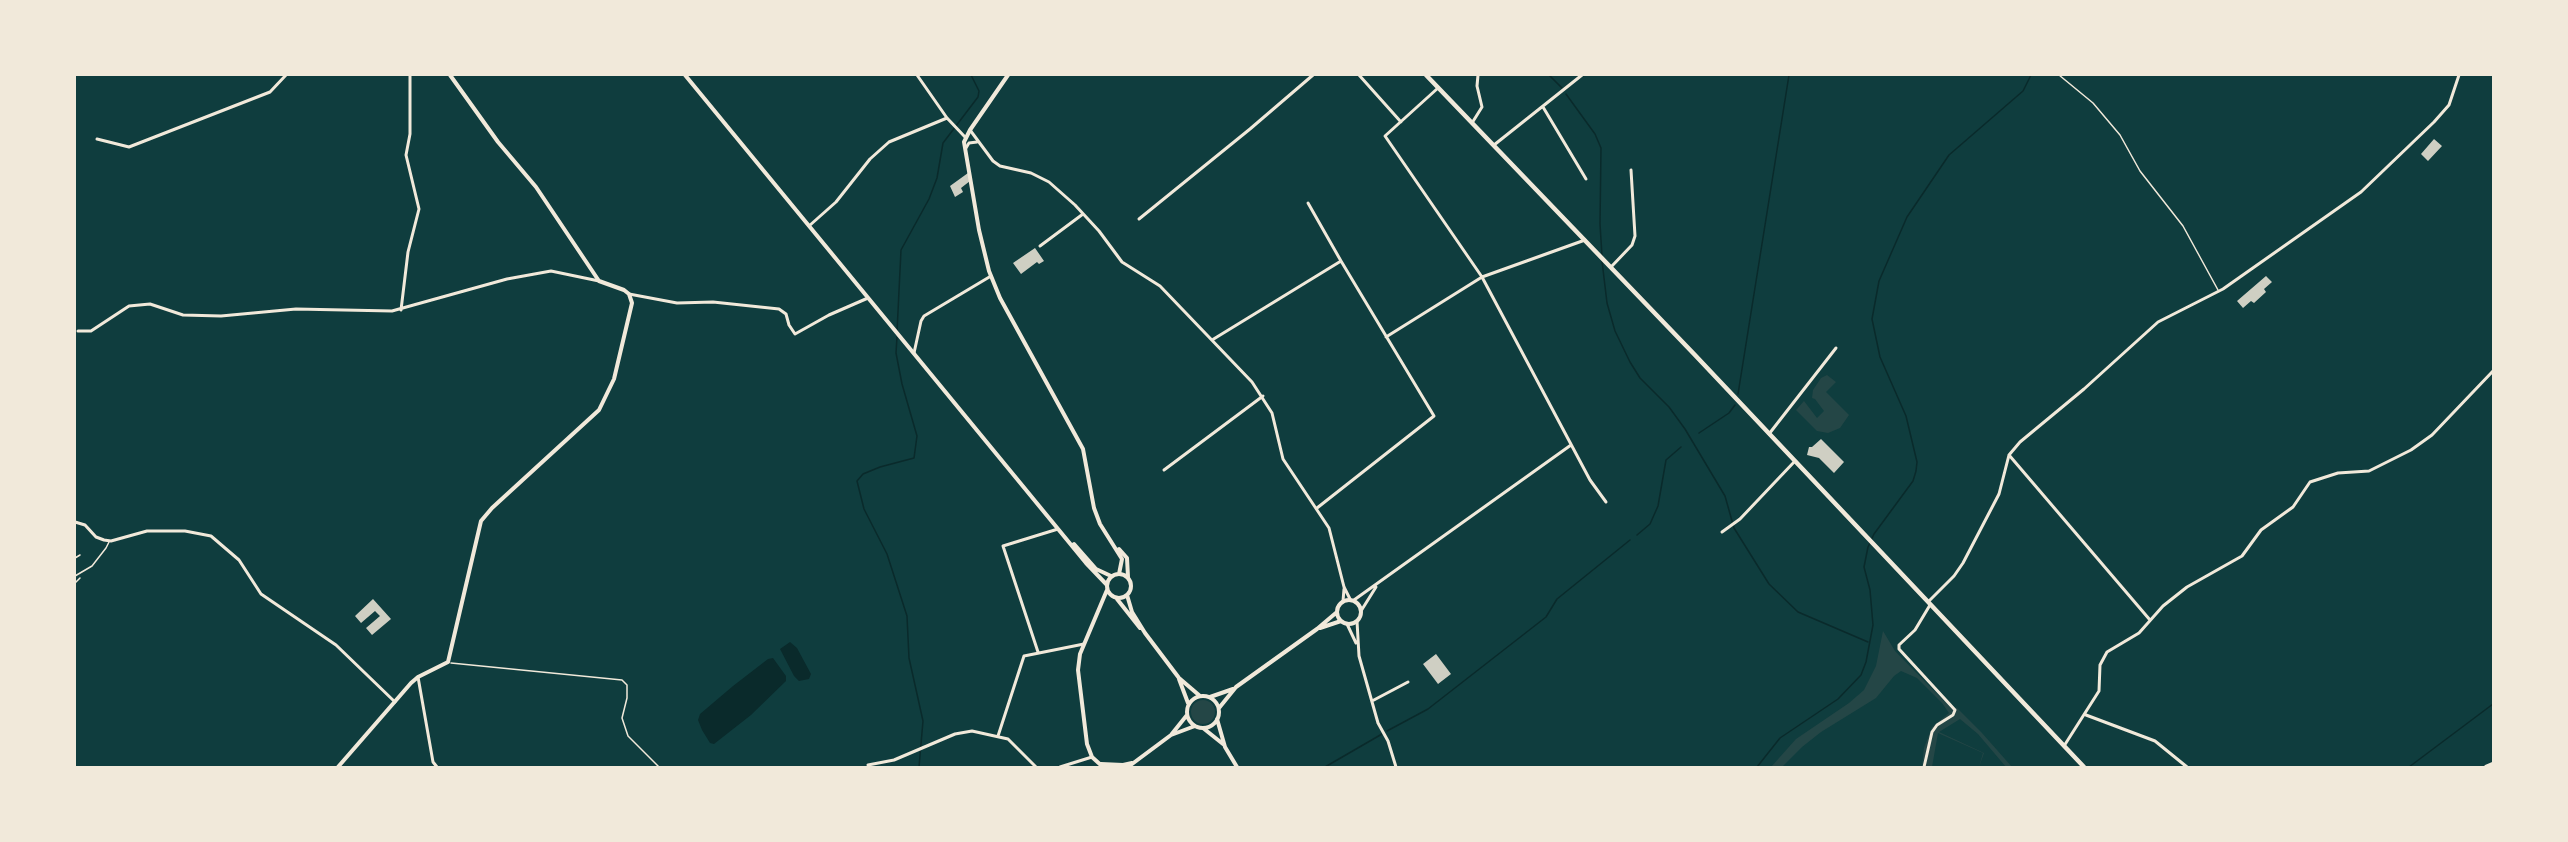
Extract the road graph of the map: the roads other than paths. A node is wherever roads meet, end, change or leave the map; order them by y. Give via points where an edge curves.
1 (286, 75) edge
2 (410, 75) edge
3 (450, 75) edge
4 (685, 75) edge
5 (917, 75) edge
6 (1008, 75) edge
7 (1313, 75) edge
8 (1359, 75) edge
9 (1426, 75) edge
10 (1478, 75) edge
11 (1582, 75) edge
12 (2059, 75) edge
13 (2459, 75) edge
14 (1438, 88) junction
15 (1543, 107) junction
16 (947, 118) junction
17 (1401, 122) junction
18 (1472, 123) junction
19 (970, 130) junction
20 (965, 137) junction
21 (97, 139) dead end
22 (979, 142) junction
23 (1494, 146) junction
24 (965, 150) junction
25 (1631, 171) dead end
26 (1587, 179) dead end
27 (1308, 203) dead end
28 (1083, 214) junction
29 (1139, 219) dead end
30 (809, 226) junction
31 (1585, 240) junction
32 (1040, 246) dead end
33 (1341, 261) junction
34 (1609, 265) junction
35 (991, 276) junction
36 (1482, 278) junction
37 (598, 280) junction
38 (2218, 291) junction
39 (629, 294) junction
40 (868, 298) junction
41 (401, 310) junction
42 (78, 331) dead end
43 (1386, 337) junction
44 (1212, 340) junction
45 (1836, 348) dead end
46 (914, 353) junction
47 (2493, 371) edge
48 (1263, 396) junction
49 (1769, 434) junction
50 (1571, 445) junction
51 (2009, 455) junction
52 (1795, 461) junction
53 (1164, 470) dead end
54 (1606, 502) dead end
55 (1317, 508) junction
56 (75, 522) edge
57 (1059, 528) junction
58 (1722, 532) dead end
59 (1066, 536) junction
60 (109, 541) junction
61 (1116, 546) junction
62 (80, 555) dead end
63 (75, 558) edge
64 (1119, 574) junction
65 (75, 576) edge
66 (1111, 576) junction
67 (1128, 577) junction
68 (1379, 584) junction
69 (1107, 587) junction
70 (1344, 587) junction
71 (1127, 595) junction
72 (1114, 597) junction
73 (1352, 600) junction
74 (1343, 601) junction
75 (1929, 603) junction
76 (1102, 604) junction
77 (1361, 611) junction
78 (1337, 612) junction
79 (2151, 620) junction
80 (1341, 621) junction
81 (1357, 621) junction
82 (1347, 624) junction
83 (1317, 629) junction
84 (1145, 633) junction
85 (1084, 644) junction
86 (1357, 645) junction
87 (1038, 652) junction
88 (418, 677) junction
89 (1179, 678) junction
90 (1408, 681) dead end
91 (1236, 687) junction
92 (1200, 696) junction
93 (1210, 697) junction
94 (1372, 701) junction
95 (395, 702) junction
96 (1189, 704) junction
97 (1219, 708) junction
98 (1187, 715) junction
99 (2086, 715) junction
100 (1217, 719) junction
101 (1195, 726) junction
102 (1203, 728) junction
103 (1171, 735) junction
104 (998, 736) junction
105 (2064, 746) junction
106 (1225, 747) junction
107 (1092, 757) junction
108 (1133, 763) junction
109 (2493, 764) edge
110 (867, 765) dead end
111 (1101, 766) edge
112 (338, 767) edge
113 (437, 767) edge
114 (1036, 767) edge
115 (1060, 767) edge
116 (1128, 767) edge
117 (1237, 767) edge
118 (1396, 767) edge
119 (1924, 767) edge
120 (2084, 767) edge
121 (2187, 767) edge
122 (2486, 767) edge

1 - 21 street via 270,92 129,147
2 - 41 street via 406,154 419,209 408,252
3 - 37 street via 536,187
4 - 30 street
5 - 16 street
6 - 19 street
7 - 29 street
8 - 17 street
9 - 14 main road
10 - 18 street via 1482,107
11 - 15 street
12 - 38 lane via 2093,104 2120,135 2140,171 2183,226
13 - 38 street via 2449,105 2361,192
14 - 17 street
14 - 18 main road
15 - 23 street
15 - 26 street
16 - 20 street
16 - 30 street via 910,131 883,147
17 - 36 street via 1385,136
18 - 23 main road
19 - 20 street
19 - 22 street
20 - 24 street
22 - 24 street via 972,142
22 - 28 street via 1000,166 1049,182
23 - 31 main road
24 - 35 street
25 - 34 street via 1635,236 1632,245
27 - 33 street
28 - 32 street
28 - 44 street via 1122,262 1160,286
30 - 40 street
31 - 34 main road
31 - 36 street
33 - 43 street
33 - 44 street
34 - 49 main road
35 - 46 street via 924,316
35 - 61 street via 1083,449 1094,508
36 - 43 street
36 - 50 street
37 - 39 street
37 - 41 street via 551,271 507,279
38 - 51 street via 2158,321
39 - 40 street via 677,303 713,302 779,309 786,314 795,334
39 - 88 street via 632,303 622,348 603,404 593,418 481,521 448,662
40 - 46 street
41 - 42 street via 296,309 221,316 183,315 150,304 129,306 91,331
43 - 55 street via 1434,416
44 - 48 street
45 - 49 street
46 - 57 street
47 - 79 street via 2432,435 2410,450 2369,471 2338,473 2310,482 2291,509 2261,530 2242,556 2187,587
48 - 53 street
48 - 55 street via 1272,413 1283,459
49 - 52 main road
50 - 54 street
50 - 68 street
51 - 75 street via 1999,494 1963,563
51 - 79 street
52 - 58 street
52 - 75 main road
55 - 70 street via 1329,528
56 - 60 street
57 - 59 street
57 - 87 street via 1003,546
59 - 66 street via 1096,569
59 - 69 street
60 - 65 lane via 100,557
60 - 95 street via 147,531 211,536 239,560 261,594 336,645
61 - 64 street via 1123,561
61 - 67 street via 1127,558
62 - 63 lane
64 - 66 street
64 - 67 street
66 - 69 street
67 - 71 street via 1131,585
68 - 73 street
68 - 77 street
69 - 72 street
69 - 76 street
70 - 73 street
70 - 74 street
71 - 72 street
71 - 84 street
72 - 76 street
72 - 84 street
73 - 74 street
73 - 77 street
74 - 78 street
75 - 105 main road
75 - 119 street via 1915,630 1899,649 1955,710 1932,732
76 - 85 street
77 - 81 street
78 - 80 street
78 - 83 street
79 - 99 street via 2103,656 2100,687
80 - 82 street
80 - 83 street
81 - 82 street
81 - 86 street
82 - 86 street
83 - 91 street
84 - 89 street
85 - 87 street
85 - 107 street via 1079,677
86 - 94 street
87 - 104 street via 1024,656
88 - 95 street
88 - 113 street
89 - 92 street
89 - 96 street
90 - 94 street
91 - 93 street
91 - 97 street
92 - 93 street
92 - 96 street
93 - 97 street
94 - 118 street
95 - 112 street
96 - 98 street
97 - 100 street
98 - 101 street
98 - 103 street
99 - 105 street
99 - 121 street via 2155,741
100 - 102 street
100 - 106 street
101 - 102 street
101 - 103 street
102 - 106 street
103 - 108 street
104 - 110 street via 964,731 894,760
104 - 114 street via 1017,745
105 - 120 main road
106 - 117 street
107 - 111 street
107 - 115 street
108 - 111 street
108 - 116 street
109 - 122 main road

